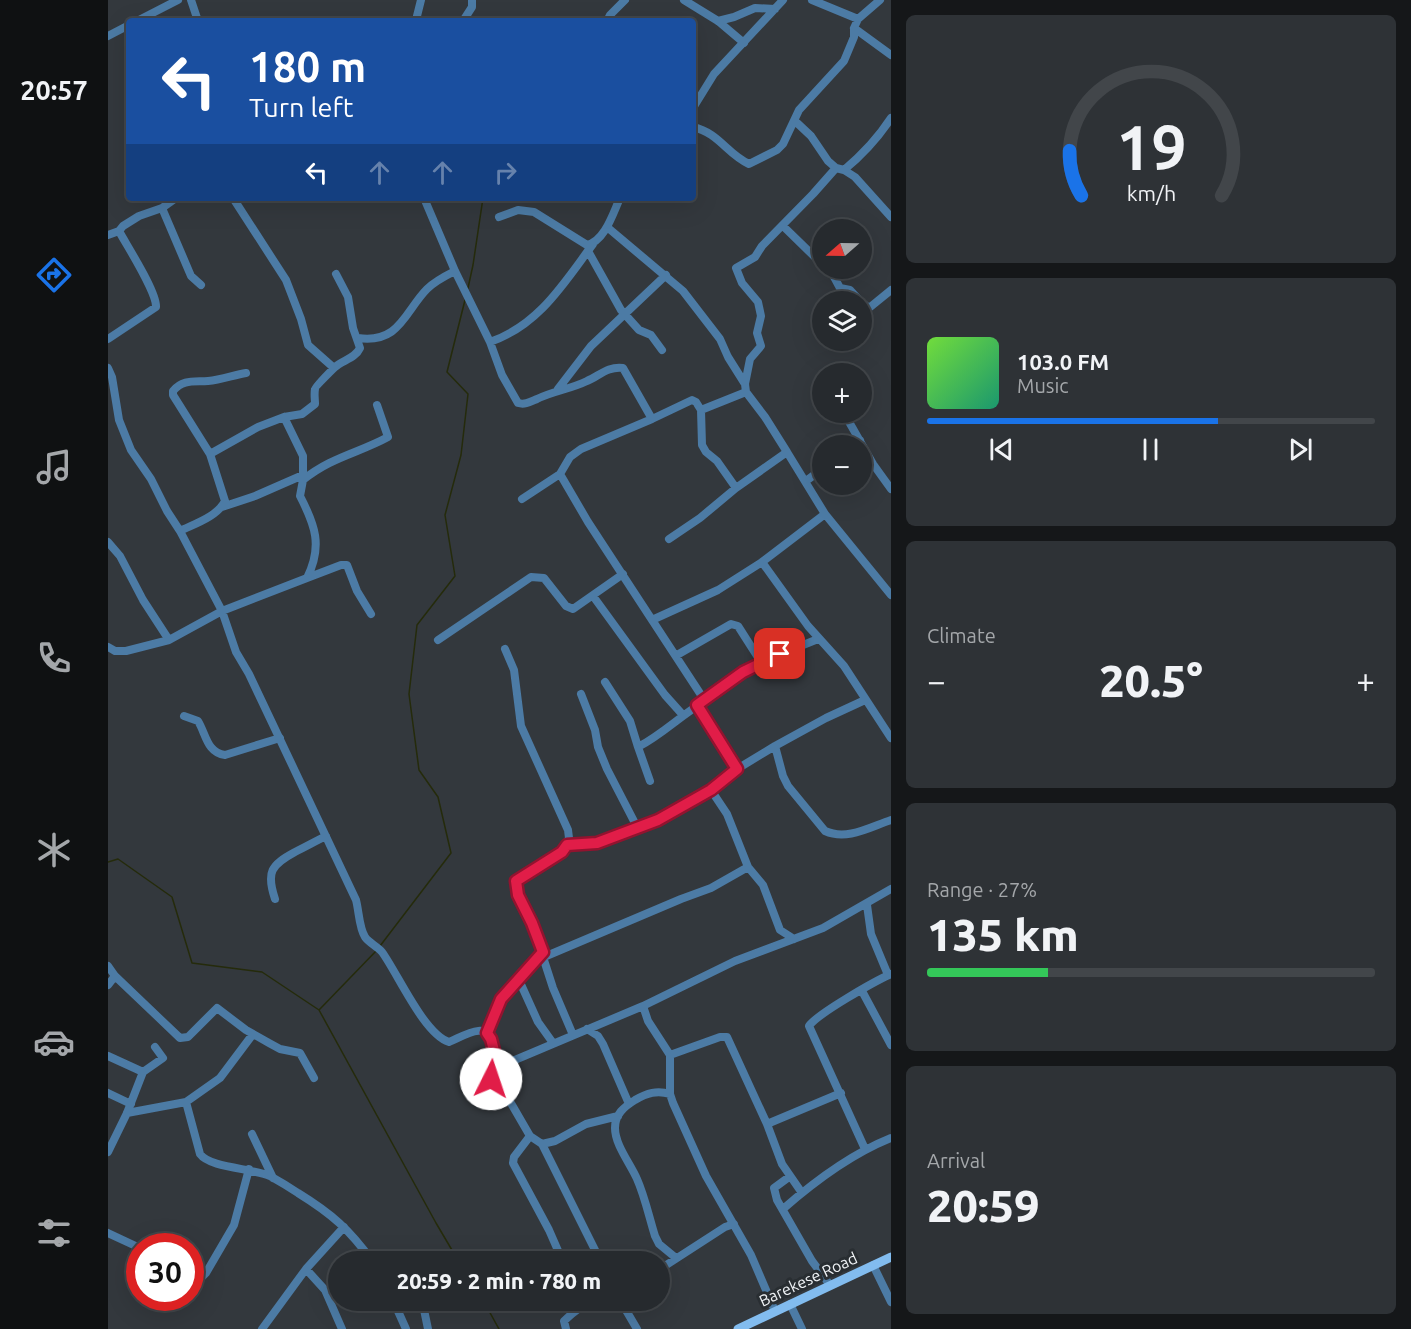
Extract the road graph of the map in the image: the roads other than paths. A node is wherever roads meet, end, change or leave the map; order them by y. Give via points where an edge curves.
1 (178, 0) edge
2 (191, 0) edge
3 (421, 0) edge
4 (472, 0) edge
5 (625, 0) edge
6 (684, 0) edge
7 (783, 0) edge
8 (812, 0) edge
9 (880, 0) edge
10 (775, 9) junction
11 (417, 16) dead end
12 (143, 18) edge
13 (197, 18) edge
14 (465, 18) edge
15 (608, 18) edge
16 (858, 18) junction
17 (718, 21) junction
18 (126, 27) edge
19 (854, 28) junction
20 (108, 36) edge
21 (744, 43) junction
22 (891, 55) edge
23 (696, 103) edge
24 (891, 118) edge
25 (795, 121) junction
26 (696, 128) edge
27 (840, 169) junction
28 (172, 201) edge
29 (235, 201) edge
30 (425, 201) edge
31 (619, 201) edge
32 (162, 208) junction
33 (499, 217) dead end
34 (891, 217) edge
35 (783, 226) junction
36 (607, 227) junction
37 (119, 231) junction
38 (108, 235) edge
39 (594, 244) junction
40 (588, 251) junction
41 (812, 254) edge
42 (455, 271) junction
43 (336, 274) dead end
44 (666, 275) junction
45 (834, 279) edge
46 (201, 285) dead end
47 (891, 290) edge
48 (851, 291) edge
49 (872, 306) edge
50 (624, 314) junction
51 (358, 338) junction
52 (108, 339) edge
53 (490, 342) junction
54 (662, 350) dead end
55 (108, 368) edge
56 (334, 368) junction
57 (246, 373) dead end
58 (746, 388) junction
59 (558, 390) junction
60 (377, 405) dead end
61 (701, 410) junction
62 (284, 417) junction
63 (652, 418) junction
64 (787, 452) junction
65 (210, 454) junction
66 (872, 464) edge
67 (560, 474) junction
68 (812, 476) edge
69 (303, 477) junction
70 (806, 481) junction
71 (736, 488) junction
72 (891, 489) edge
73 (522, 499) dead end
74 (222, 507) junction
75 (825, 514) junction
76 (180, 531) junction
77 (669, 539) dead end
78 (108, 542) edge
79 (762, 562) junction
80 (623, 574) junction
81 (307, 579) junction
82 (890, 594) edge
83 (593, 596) junction
84 (222, 611) junction
85 (371, 614) dead end
86 (652, 620) junction
87 (818, 639) junction
88 (169, 640) junction
89 (438, 640) dead end
90 (108, 647) edge
91 (505, 649) dead end
92 (677, 655) junction
93 (761, 662) junction
94 (605, 682) dead end
95 (581, 694) dead end
96 (865, 700) junction
97 (701, 703) junction
98 (682, 714) junction
99 (184, 716) dead end
100 (280, 738) junction
101 (891, 738) edge
102 (775, 746) junction
103 (638, 747) junction
104 (737, 769) junction
105 (650, 781) dead end
106 (711, 790) junction
107 (891, 820) edge
108 (637, 826) junction
109 (326, 836) junction
110 (567, 845) junction
111 (748, 867) junction
112 (891, 889) edge
113 (275, 899) dead end
114 (867, 905) junction
115 (794, 939) junction
116 (543, 955) junction
117 (108, 966) edge
118 (889, 975) edge
119 (115, 976) junction
120 (519, 980) junction
121 (108, 985) edge
122 (862, 991) junction
123 (643, 1006) junction
124 (587, 1029) junction
125 (487, 1033) junction
126 (253, 1034) junction
127 (573, 1035) junction
128 (553, 1043) junction
129 (891, 1045) edge
130 (154, 1047) dead end
131 (670, 1054) junction
132 (108, 1056) edge
133 (498, 1066) junction
134 (143, 1072) junction
135 (314, 1078) dead end
136 (108, 1093) edge
137 (841, 1093) junction
138 (670, 1094) junction
139 (186, 1102) junction
140 (130, 1104) junction
141 (629, 1104) junction
142 (127, 1113) junction
143 (618, 1116) junction
144 (767, 1124) junction
145 (252, 1134) dead end
146 (530, 1136) junction
147 (891, 1138) edge
148 (542, 1144) junction
149 (865, 1149) junction
150 (108, 1152) edge
151 (249, 1169) junction
152 (789, 1177) junction
153 (273, 1178) junction
154 (802, 1193) junction
155 (783, 1209) junction
156 (734, 1224) junction
157 (344, 1227) junction
158 (108, 1233) edge
159 (126, 1241) edge
160 (364, 1251) edge
161 (558, 1251) edge
162 (596, 1251) edge
163 (891, 1257) edge
164 (676, 1258) junction
165 (670, 1262) edge
166 (873, 1265) junction
167 (306, 1269) junction
168 (204, 1275) edge
169 (830, 1285) junction
170 (891, 1302) edge
171 (790, 1304) junction
172 (398, 1311) edge
173 (424, 1311) edge
174 (574, 1311) edge
175 (627, 1311) edge
176 (775, 1311) junction
177 (262, 1329) edge
178 (342, 1329) edge
179 (406, 1329) edge
180 (428, 1329) edge
181 (566, 1329) edge
182 (637, 1329) edge
183 (738, 1329) edge
184 (802, 1329) edge

1 - 12 street
2 - 13 street
3 - 11 street
4 - 14 street
5 - 15 street
6 - 17 street
7 - 10 street
8 - 16 street
9 - 16 street
10 - 17 street via 755,8
10 - 21 street
16 - 19 street
17 - 21 street
18 - 20 street
19 - 22 street
19 - 25 street via 844,61 799,110
21 - 23 street via 714,74
24 - 27 street via 874,141
25 - 26 street via 777,150 749,164 714,135
25 - 27 street via 828,161
27 - 34 street via 855,177
27 - 35 street
28 - 32 street
29 - 56 street via 286,280 309,348
30 - 42 street
31 - 36 street
32 - 37 street via 139,216
32 - 46 street via 191,276
33 - 39 street via 518,210 534,212 581,243
35 - 41 street
35 - 58 street via 753,259 736,268 742,283 756,299 761,316 757,333 761,346 750,358
36 - 39 street
36 - 44 street
37 - 38 street
37 - 52 street via 156,307
39 - 40 street
40 - 50 street
40 - 53 street via 531,321
42 - 51 street via 426,289 392,331
42 - 53 street
43 - 51 street via 348,297
44 - 50 street
44 - 58 street via 720,339
45 - 48 street via 841,289
47 - 49 street
50 - 54 street via 639,330 651,335
50 - 59 street via 591,346
51 - 56 street via 358,353
53 - 59 street via 518,403
55 - 76 street via 119,420 131,450
56 - 62 street via 315,386 316,402 312,408
57 - 65 street via 187,382 173,392
58 - 61 street
58 - 64 street
59 - 63 street via 620,367
60 - 69 street via 388,437
61 - 63 street via 692,400
61 - 71 street via 704,449
62 - 65 street via 247,432
62 - 69 street via 303,456
63 - 67 street via 581,449 570,457
64 - 70 street
64 - 71 street
65 - 74 street via 225,501
66 - 72 street
67 - 73 street
67 - 80 street
68 - 70 street
69 - 74 street
69 - 81 street via 300,496 317,538
70 - 75 street
71 - 77 street
74 - 76 street
75 - 79 street
75 - 82 street
76 - 84 street
78 - 88 street
79 - 86 street via 718,590
79 - 87 street
80 - 83 street
80 - 86 street
81 - 84 street
81 - 85 street via 346,565
83 - 89 street via 569,608 544,578 531,577
83 - 98 street
84 - 88 street
84 - 100 street via 236,652
86 - 92 street
87 - 93 street
87 - 96 street via 844,666
88 - 90 street via 126,651
91 - 110 street via 514,670 521,726 568,830
92 - 93 street via 731,624 738,626
92 - 97 street
93 - 97 street
94 - 103 street via 630,721
95 - 108 street via 607,769
96 - 101 street
96 - 102 street
97 - 98 street
97 - 104 street
98 - 103 street via 669,728
99 - 100 street via 198,721 210,747 220,755
100 - 109 street
102 - 104 street
102 - 107 street via 788,786 825,831 844,836
103 - 105 street
104 - 106 street
106 - 108 street via 658,820
106 - 111 street via 727,814
108 - 110 street via 597,843
109 - 113 street via 273,867 270,883
109 - 125 street via 356,900 363,935 382,953 430,1028 447,1042 476,1030
110 - 116 street via 516,881
111 - 115 street via 763,885 780,930
111 - 116 street via 711,888
112 - 114 street
114 - 115 street
114 - 118 street via 873,941
115 - 123 street via 735,961
116 - 120 street
116 - 127 street
117 - 119 street
118 - 122 street
119 - 121 street
119 - 126 street via 180,1038 188,1037 217,1008
120 - 125 street via 501,999
120 - 128 street via 538,1022
122 - 129 street
122 - 137 street via 820,1015 809,1026
123 - 124 street
123 - 131 street
124 - 127 street
124 - 141 street via 603,1044
125 - 133 street
126 - 135 street via 280,1049 300,1053
126 - 139 street via 220,1078
127 - 128 street
128 - 133 street
130 - 134 street via 164,1058
131 - 138 street
131 - 144 street via 727,1037
132 - 134 street
133 - 146 street via 491,1070 491,1079 508,1098
134 - 140 street
136 - 140 street
137 - 144 street
137 - 149 street
138 - 141 street via 653,1092
138 - 156 street via 703,1169
139 - 142 street
139 - 151 street via 203,1159
140 - 142 street
141 - 143 street
142 - 150 street
143 - 148 street via 586,1124
143 - 164 street via 616,1138 637,1180 655,1236
144 - 152 street
145 - 153 street
146 - 148 street
146 - 161 street via 513,1164
147 - 149 street
148 - 162 street
149 - 154 street
151 - 153 street
151 - 168 street via 234,1225
152 - 154 street
152 - 155 street via 774,1188
153 - 157 street via 328,1211
154 - 155 street
155 - 169 street
156 - 164 street
156 - 176 street
157 - 160 street
157 - 167 street
158 - 159 street
163 - 166 main road, Barekese Road
164 - 165 street
166 - 169 main road, Barekese Road
166 - 170 street
167 - 177 street
167 - 178 street via 326,1290
169 - 171 main road, Barekese Road
171 - 176 main road, Barekese Road
171 - 184 street
172 - 179 street
173 - 180 street
174 - 181 street via 564,1321
175 - 182 street
176 - 183 main road, Barekese Road

